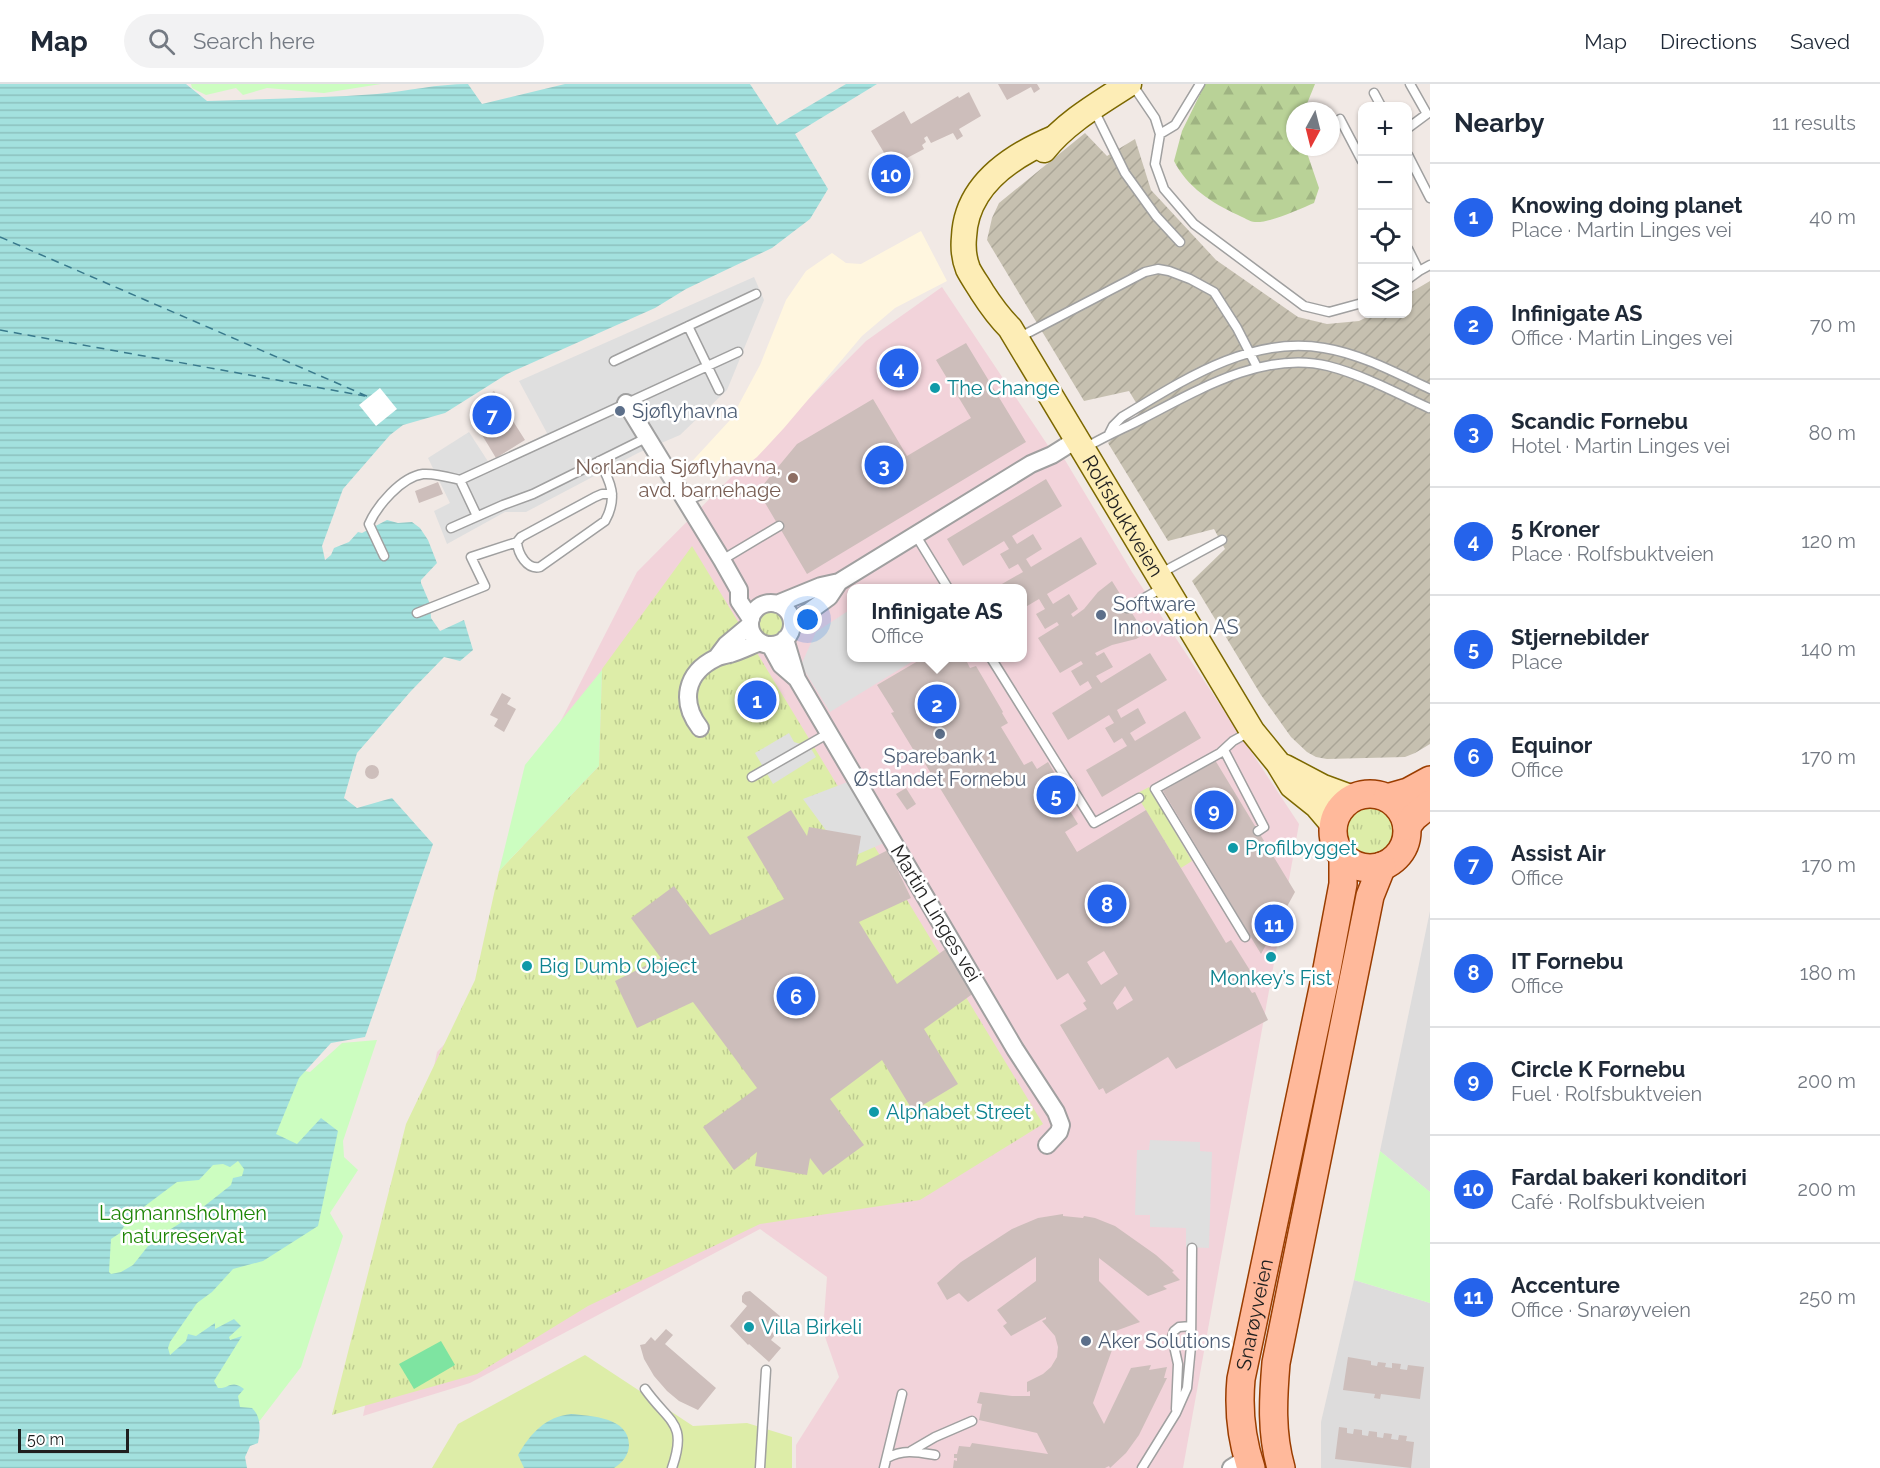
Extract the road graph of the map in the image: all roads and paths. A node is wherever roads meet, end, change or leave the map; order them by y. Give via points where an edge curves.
1 (1131, 84) edge
2 (1200, 84) edge
3 (1410, 84) edge
4 (1374, 93) dead end
5 (1380, 102) edge
6 (1093, 108) junction
7 (1340, 119) dead end
8 (1412, 124) edge
9 (1160, 134) junction
10 (1359, 156) edge
11 (1408, 156) edge
12 (1430, 198) edge
13 (1180, 243) dead end
14 (1412, 258) edge
15 (1430, 265) edge
16 (1419, 271) junction
17 (1412, 276) edge
18 (756, 294) dead end
19 (1358, 304) edge
20 (688, 326) junction
21 (1014, 333) junction
22 (738, 352) dead end
23 (1251, 352) junction
24 (614, 361) dead end
25 (707, 366) junction
26 (1257, 367) junction
27 (1430, 389) edge
28 (719, 390) dead end
29 (626, 403) junction
30 (1429, 408) edge
31 (1109, 434) junction
32 (648, 437) junction
33 (1079, 445) junction
34 (599, 461) junction
35 (460, 480) junction
36 (737, 490) dead end
37 (612, 494) junction
38 (687, 501) junction
39 (477, 516) junction
40 (779, 526) dead end
41 (451, 528) dead end
42 (915, 534) junction
43 (1222, 540) dead end
44 (517, 542) junction
45 (384, 556) dead end
46 (722, 560) junction
47 (1161, 580) junction
48 (839, 582) junction
49 (946, 584) edge
50 (738, 590) junction
51 (770, 605) junction
52 (1127, 608) dead end
53 (417, 613) dead end
54 (750, 622) junction
55 (777, 638) junction
56 (717, 657) junction
57 (994, 662) edge
58 (700, 728) dead end
59 (1252, 731) junction
60 (829, 733) junction
61 (1224, 750) junction
62 (1278, 764) junction
63 (752, 777) dead end
64 (1430, 780) edge
65 (1139, 798) dead end
66 (1353, 798) junction
67 (1387, 798) junction
68 (1430, 804) edge
69 (1334, 826) junction
70 (1407, 826) junction
71 (1258, 831) dead end
72 (1343, 856) junction
73 (1382, 866) junction
74 (1245, 937) dead end
75 (1047, 1145) dead end
76 (1192, 1248) dead end
77 (1191, 1326) junction
78 (766, 1370) dead end
79 (645, 1389) dead end
80 (902, 1394) dead end
81 (1176, 1413) junction
82 (972, 1421) dead end
83 (911, 1451) junction
84 (935, 1455) dead end
85 (887, 1458) junction
86 (1243, 1465) edge
87 (672, 1468) edge
88 (759, 1468) edge
89 (884, 1468) edge
90 (1142, 1468) edge
91 (1281, 1468) edge

1 - 6 street, Rolfsbuktveien
1 - 9 lane via 1155,118
2 - 9 lane via 1175,125
3 - 8 lane via 1427,114
4 - 5 lane
6 - 13 lane via 1125,173
6 - 21 street, Rolfsbuktveien via 1054,138 1034,146 988,179 973,199 966,219 964,245 968,267 997,316
7 - 10 lane
9 - 19 lane via 1155,164 1164,189 1194,224 1304,306 1329,312
11 - 12 lane
14 - 16 lane
15 - 16 lane
16 - 17 lane
18 - 20 lane
20 - 24 lane
20 - 25 lane
21 - 23 lane via 1145,272 1162,269 1214,292
21 - 33 street, Rolfsbuktveien
22 - 25 lane
23 - 26 lane
23 - 27 lane via 1291,346 1324,348 1359,358
23 - 31 lane via 1169,389 1122,417
25 - 28 lane
25 - 29 lane
26 - 30 lane via 1299,362 1327,366
26 - 31 lane via 1173,401
29 - 32 street
29 - 35 lane
31 - 33 lane
32 - 34 lane
32 - 38 street
33 - 42 street via 1037,460
33 - 47 street, Rolfsbuktveien
34 - 37 lane via 612,484
34 - 39 lane
35 - 39 lane
35 - 45 lane via 421,474 380,504 369,524
36 - 38 lane via 713,490
37 - 44 lane via 595,497
37 - 44 lane via 605,521 540,567 527,565
38 - 46 street
39 - 41 lane
40 - 46 lane
42 - 48 street
42 - 49 lane
43 - 47 lane
44 - 53 lane via 471,556 485,586
46 - 50 street
47 - 52 lane
47 - 59 street, Rolfsbuktveien
48 - 51 street
48 - 55 street via 828,597
50 - 51 street
50 - 54 street
51 - 54 street via 755,610
51 - 55 street via 787,612
54 - 55 street via 753,636
54 - 56 street
55 - 56 street
55 - 60 street, Martin Linges vei
56 - 58 street via 700,669 689,689 689,710
57 - 65 lane via 1094,823
59 - 61 lane
59 - 62 street, Rolfsbuktveien
60 - 63 lane
60 - 75 street, Martin Linges vei via 1056,1112 1059,1132
61 - 71 lane via 1264,827
61 - 74 lane via 1155,789
62 - 66 street, Rolfsbuktveien
62 - 69 street, Rolfsbuktveien via 1292,786
64 - 67 main road
66 - 67 main road via 1374,794
66 - 69 main road via 1340,810
67 - 70 main road via 1401,810
68 - 70 main road
69 - 72 main road via 1335,842
70 - 73 main road via 1400,854
72 - 73 main road via 1365,868
72 - 86 main road, Snarøyveien via 1341,892 1241,1379
73 - 91 main road, Snarøyveien via 1370,896 1276,1370 1273,1418
76 - 77 lane
77 - 81 lane via 1187,1388
77 - 81 lane via 1179,1327 1172,1337 1178,1364
78 - 88 lane
79 - 87 lane via 678,1429 679,1444
80 - 85 lane
81 - 90 lane
82 - 83 lane
83 - 84 lane
83 - 85 lane
85 - 89 lane

